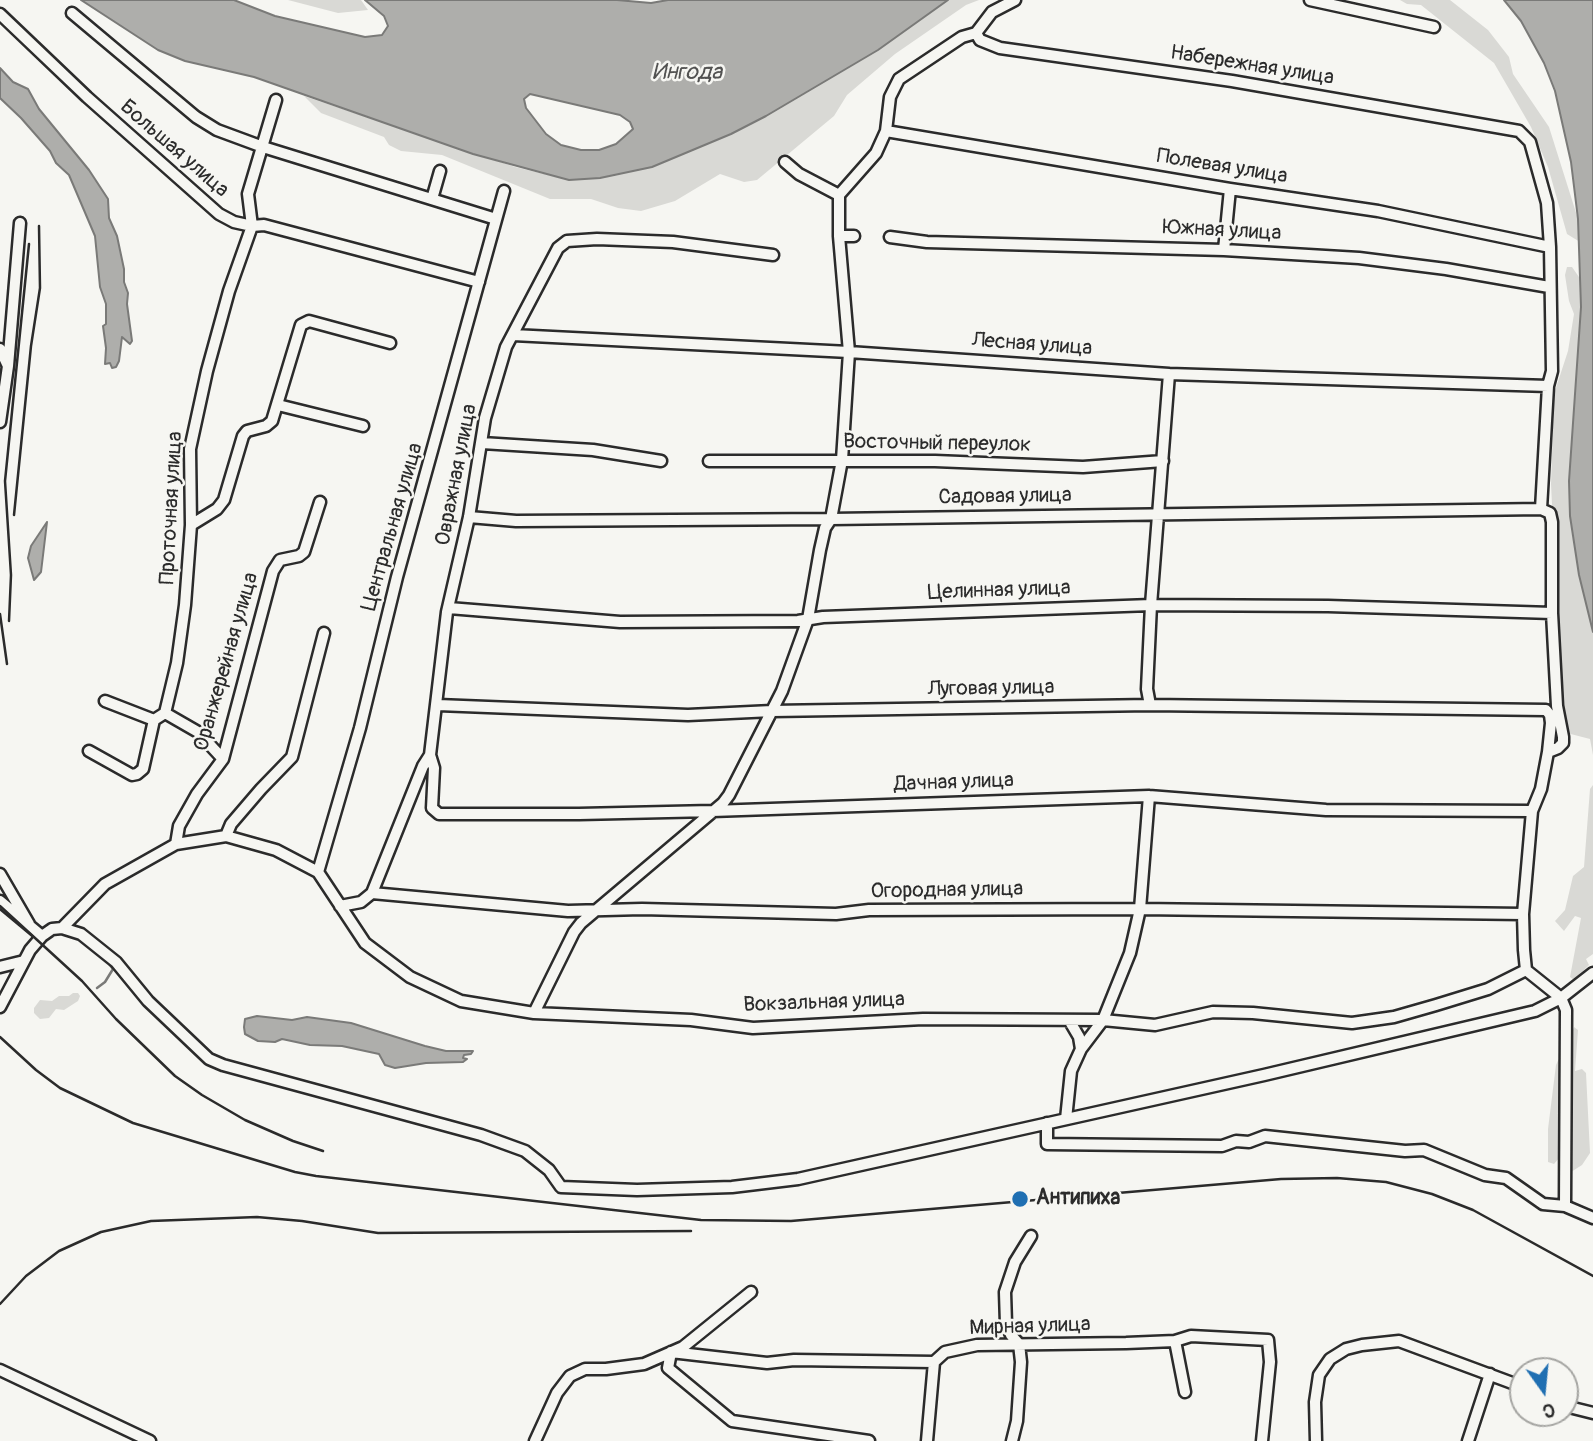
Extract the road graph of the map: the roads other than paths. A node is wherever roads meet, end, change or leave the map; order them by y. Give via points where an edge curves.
1 (1015, 0) edge
2 (1310, 0) edge
3 (72, 13) dead end
4 (0, 14) edge
5 (1434, 27) dead end
6 (976, 33) junction
7 (276, 100) dead end
8 (886, 131) junction
9 (262, 147) junction
10 (785, 162) dead end
11 (440, 171) dead end
12 (1230, 189) junction
13 (504, 191) dead end
14 (839, 195) junction
15 (432, 200) junction
16 (496, 219) junction
17 (20, 223) dead end
18 (252, 226) junction
19 (839, 236) junction
20 (855, 236) dead end
21 (890, 237) dead end
22 (1550, 247) junction
23 (1224, 250) junction
24 (773, 255) dead end
25 (479, 282) junction
26 (1549, 287) junction
27 (513, 335) junction
28 (390, 343) dead end
29 (0, 349) edge
30 (849, 352) junction
31 (8, 366) junction
32 (1169, 374) junction
33 (1548, 386) junction
34 (278, 405) junction
35 (0, 422) edge
36 (363, 426) dead end
37 (482, 443) junction
38 (842, 460) junction
39 (661, 461) dead end
40 (709, 461) dead end
41 (1163, 461) junction
42 (320, 502) dead end
43 (1541, 509) junction
44 (1158, 514) junction
45 (469, 517) junction
46 (831, 519) junction
47 (191, 525) junction
48 (1151, 605) junction
49 (449, 608) junction
50 (1552, 613) junction
51 (808, 619) junction
52 (324, 633) dead end
53 (105, 701) dead end
54 (438, 705) junction
55 (1150, 705) junction
56 (772, 711) junction
57 (165, 713) junction
58 (155, 720) junction
59 (89, 751) dead end
60 (1548, 752) junction
61 (430, 755) junction
62 (223, 759) junction
63 (1149, 796) junction
64 (712, 811) junction
65 (1532, 811) junction
66 (226, 836) junction
67 (176, 844) junction
68 (318, 873) junction
69 (0, 874) edge
70 (372, 892) junction
71 (0, 901) edge
72 (340, 906) junction
73 (1140, 909) junction
74 (596, 911) junction
75 (1523, 914) junction
76 (29, 924) junction
77 (62, 928) junction
78 (42, 936) junction
79 (24, 961) junction
80 (0, 967) edge
81 (1526, 970) junction
82 (1593, 973) edge
83 (1561, 998) junction
84 (1, 1004) edge
85 (534, 1013) junction
86 (1069, 1020) junction
87 (1103, 1020) junction
88 (1081, 1049) junction
89 (1066, 1119) junction
90 (1047, 1124) junction
91 (1565, 1206) junction
92 (1593, 1218) edge
93 (1031, 1236) dead end
94 (751, 1292) dead end
95 (1175, 1341) junction
96 (1019, 1344) junction
97 (671, 1352) junction
98 (934, 1362) junction
99 (0, 1370) edge
100 (1490, 1374) junction
101 (1509, 1381) edge
102 (1185, 1392) dead end
103 (150, 1441) edge
104 (536, 1441) edge
105 (869, 1441) edge
106 (928, 1441) edge
107 (1012, 1441) edge
108 (1262, 1441) edge
109 (1316, 1441) edge
110 (1468, 1441) edge

1 - 6 street via 992,12
2 - 5 street
3 - 9 street via 196,117
4 - 18 street, Большая улица via 219,214
6 - 8 street via 962,37 899,79 890,97
6 - 22 street, Набережная улица via 980,40 1000,48 1231,81 1519,131 1530,142 1547,203
7 - 9 street, Проточная улица
8 - 12 street, Полевая улица
8 - 14 street via 876,153
9 - 15 street
9 - 18 street, Проточная улица via 248,194
10 - 14 street
11 - 15 street
12 - 22 street, Полевая улица via 1378,211
12 - 23 street
13 - 16 street, Центральная улица
14 - 19 street
15 - 16 street
16 - 25 street, Центральная улица
17 - 31 street
18 - 25 street, Большая улица via 264,225
18 - 47 street, Проточная улица via 229,291 190,449
19 - 20 street
19 - 30 street
21 - 23 street, Южная улица via 927,242
22 - 26 street
23 - 26 street, Южная улица via 1359,258
24 - 27 street, Овражная улица via 673,242 567,241 558,248
25 - 68 street, Центральная улица
26 - 33 street via 1552,371
27 - 30 street, Лесная улица
27 - 37 street, Овражная улица via 485,418
28 - 34 street via 304,322
29 - 31 street
30 - 32 street, Лесная улица
30 - 38 street
31 - 35 street
32 - 33 street, Лесная улица
32 - 41 street
33 - 43 street
34 - 36 street
34 - 47 street via 272,421 243,436 224,500
37 - 39 street via 593,450
37 - 45 street, Овражная улица
38 - 40 street, Восточный переулок
38 - 41 street, Восточный переулок via 1083,467
38 - 46 street
41 - 44 street
42 - 62 street, Оранжерейная улица via 304,552 280,560 273,571
43 - 44 street, Садовая улица
43 - 50 street via 1550,513 1552,522
44 - 46 street, Садовая улица
44 - 48 street
45 - 46 street, Садовая улица via 516,521
45 - 49 street, Овражная улица
46 - 51 street via 825,528
47 - 57 street, Проточная улица via 177,663
48 - 50 street, Целинная улица
48 - 51 street, Целинная улица
48 - 55 street
49 - 51 street, Целинная улица via 620,622
49 - 54 street, Овражная улица
50 - 60 street via 1563,743
51 - 56 street
52 - 66 street via 292,757 231,824
53 - 58 street
54 - 56 street, Луговая улица via 688,715
54 - 61 street, Овражная улица
55 - 56 street, Луговая улица
55 - 60 street, Луговая улица via 1546,710 1551,723
56 - 64 street via 729,795
57 - 58 street
57 - 62 street via 198,732
58 - 59 street via 143,769 137,775
60 - 65 street
61 - 64 street, Дачная улица via 434,768 432,808 439,814
61 - 70 street, Овражная улица
62 - 67 street, Оранжерейная улица via 179,826
63 - 64 street, Дачная улица
63 - 65 street, Дачная улица via 1326,810
63 - 73 street
64 - 74 street
65 - 75 street
66 - 67 street, Вокзальная улица
66 - 68 street, Вокзальная улица via 276,850
67 - 77 street via 105,884
68 - 72 street, Вокзальная улица
69 - 76 street
70 - 72 street via 361,902
70 - 74 street, Огородная улица
71 - 76 street
72 - 85 street, Вокзальная улица via 365,943 410,977 461,1001
73 - 74 street, Огородная улица via 836,914
73 - 75 street, Огородная улица
73 - 87 street via 1130,953
74 - 85 street via 573,932
75 - 81 street
76 - 78 street
77 - 78 street
77 - 90 street via 81,934 116,962 148,1001 209,1059 481,1135 525,1151 549,1170 561,1187 732,1187 798,1179
78 - 79 street
79 - 80 street
79 - 84 street
81 - 83 street
81 - 87 street, Вокзальная улица via 1488,989 1436,1005 1352,1023 1240,1013 1213,1013 1155,1025
82 - 83 street
83 - 89 street via 1535,1011
83 - 91 street via 1567,1027
85 - 86 street, Вокзальная улица via 691,1020 753,1028 923,1019
86 - 87 street, Вокзальная улица
86 - 88 street
87 - 88 street
88 - 89 street via 1071,1071
89 - 90 street
90 - 91 street via 1047,1144 1222,1146 1265,1136 1424,1150 1485,1175 1506,1178 1543,1204
91 - 92 street
93 - 96 street via 1015,1262 1006,1292 1006,1324
94 - 97 street
95 - 96 street, Мирная улица
95 - 102 street
95 - 108 street, Мирная улица via 1191,1336 1268,1339
96 - 98 street, Мирная улица via 977,1345 945,1352
96 - 107 street via 1017,1421
97 - 98 street, Мирная улица via 767,1363
97 - 104 street via 644,1364 584,1370 570,1376 557,1393
97 - 105 street via 668,1368 732,1421
98 - 106 street
99 - 103 street
100 - 101 street
100 - 109 street via 1399,1341 1346,1349 1330,1359 1319,1376
100 - 110 street

